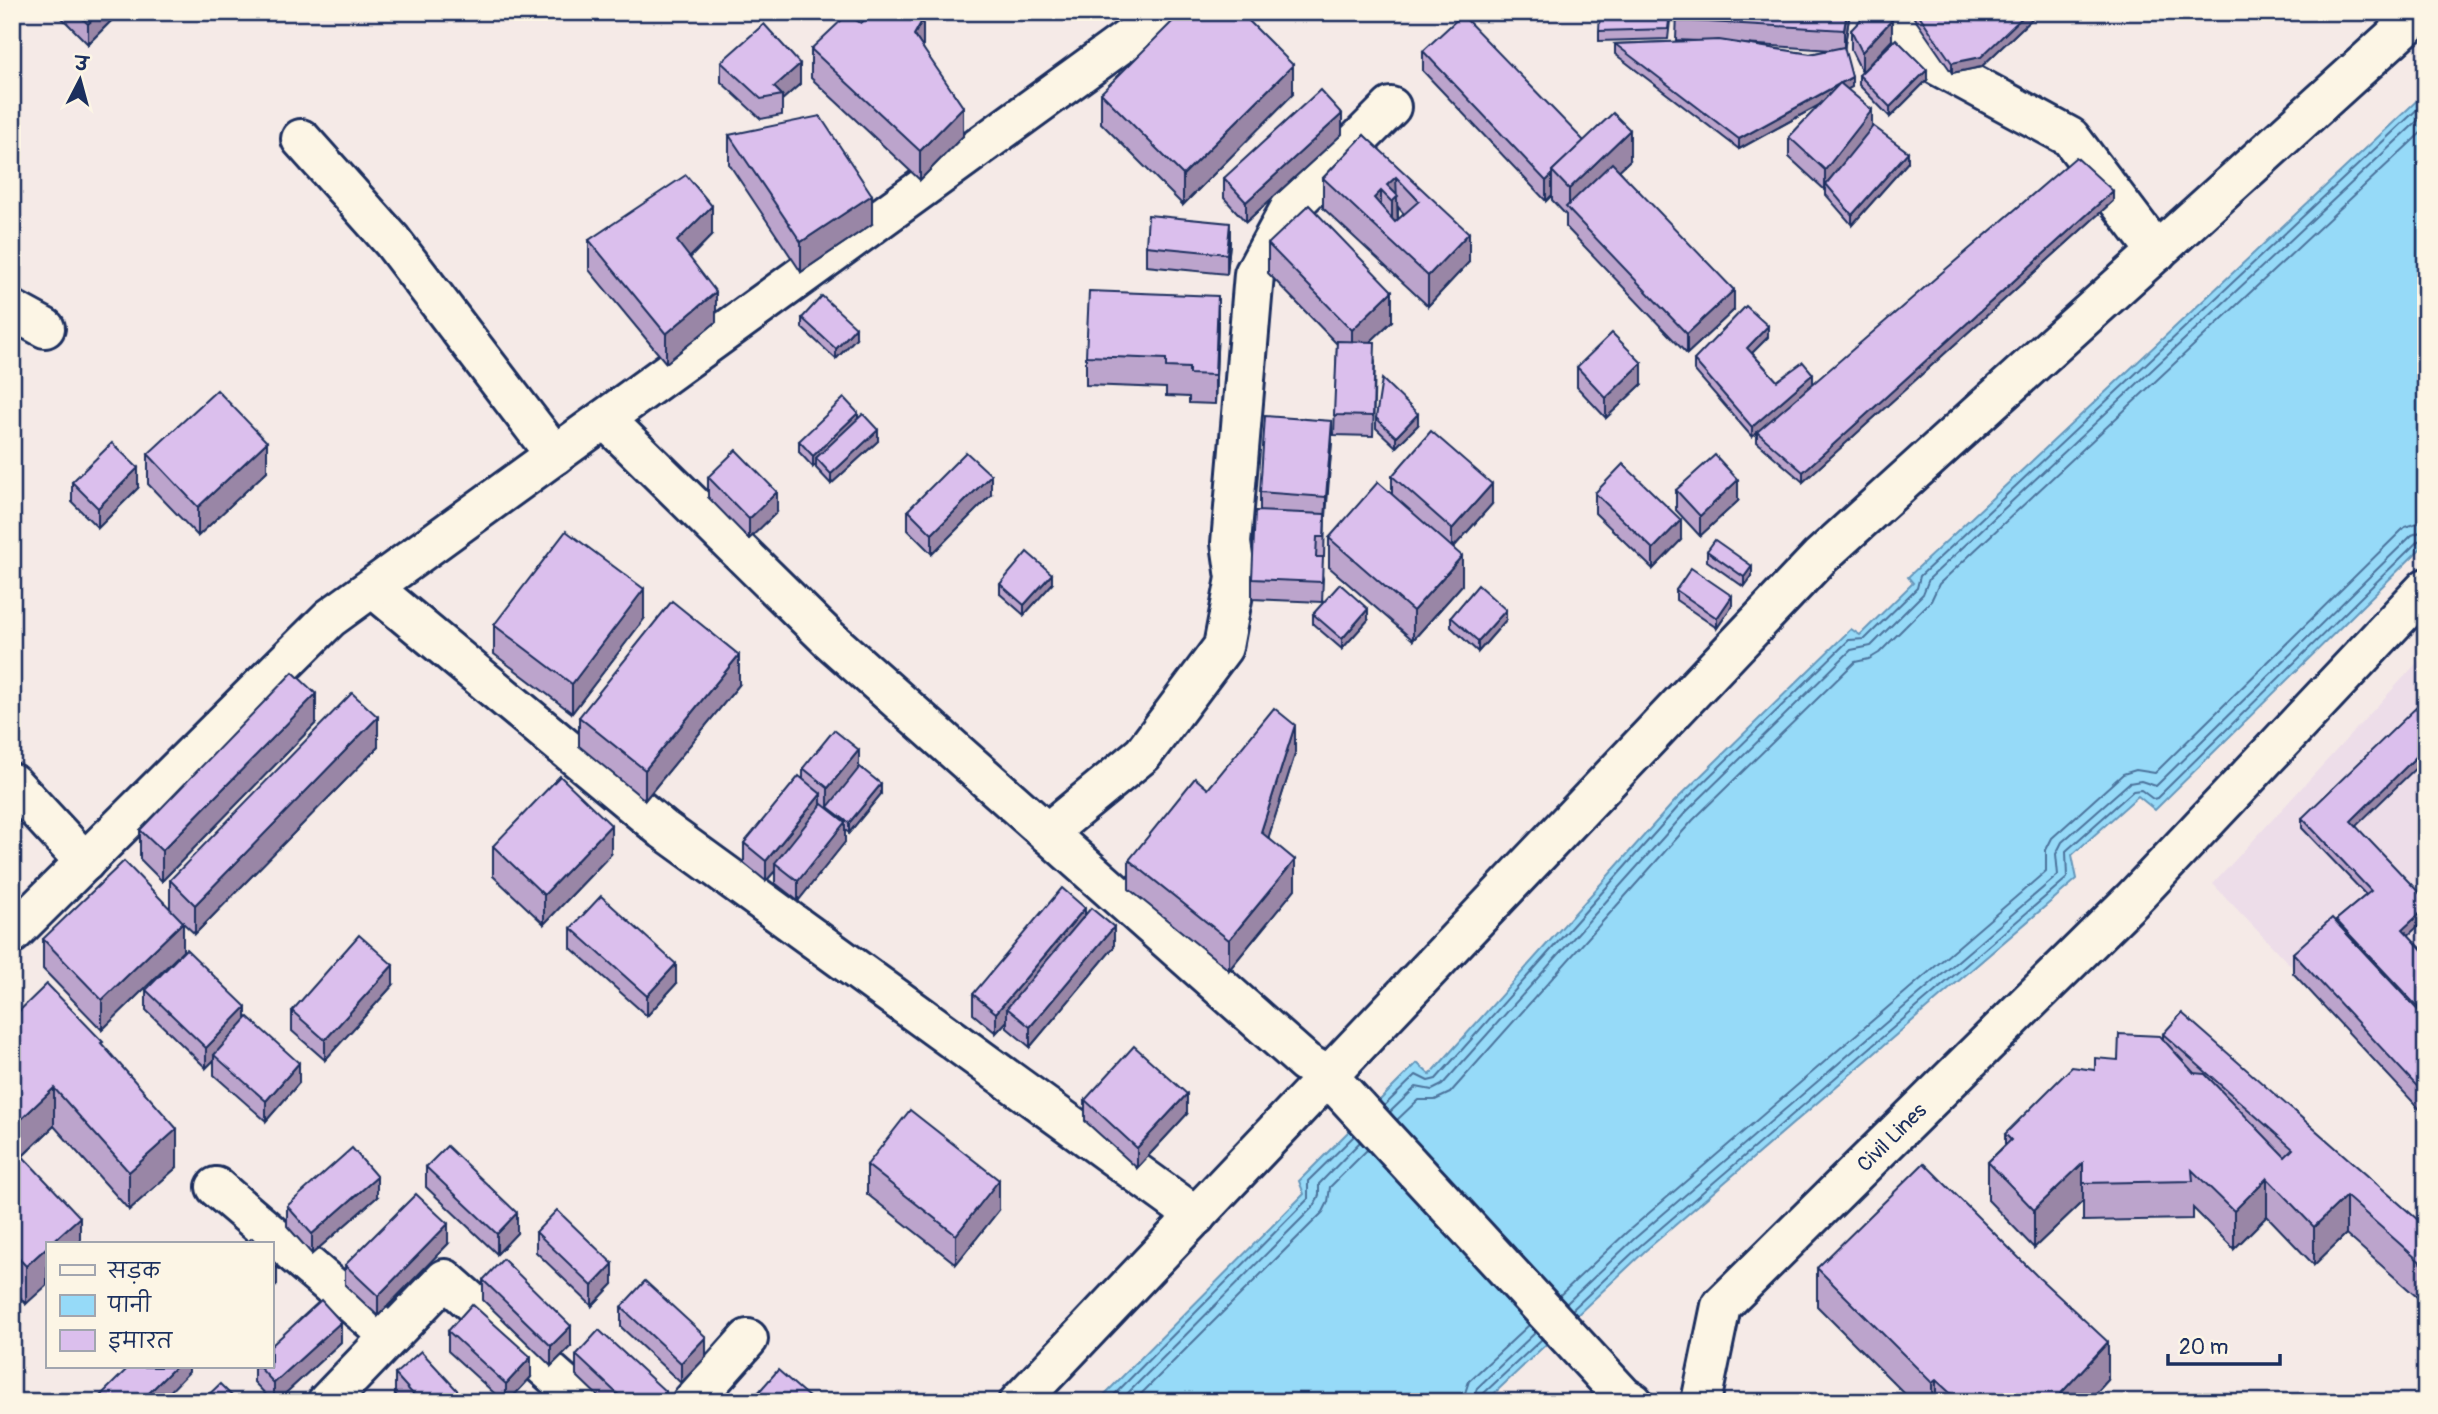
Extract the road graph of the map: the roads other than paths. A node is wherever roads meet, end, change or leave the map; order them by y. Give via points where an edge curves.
1 (1165, 12) edge
2 (1897, 12) edge
3 (2421, 12) edge
4 (1391, 107) dead end
5 (301, 139) dead end
6 (2157, 252) junction
7 (12, 310) edge
8 (45, 328) dead end
9 (605, 419) junction
10 (555, 455) junction
11 (373, 588) junction
12 (2426, 589) edge
13 (12, 782) edge
14 (1047, 832) junction
15 (85, 862) junction
16 (12, 934) edge
17 (1338, 1088) junction
18 (216, 1187) dead end
19 (1196, 1216) junction
20 (390, 1336) junction
21 (748, 1339) dead end
22 (1628, 1399) edge
23 (327, 1402) edge
24 (584, 1402) edge
25 (692, 1402) edge
26 (1019, 1402) edge
27 (1701, 1402) edge

1 - 9 street
2 - 6 street via 1924,58 2070,137
3 - 6 street
4 - 14 street via 1290,208 1254,274 1231,543 1236,578 1223,647 1143,754
5 - 10 street via 392,241
6 - 17 street via 1820,557
7 - 8 street
9 - 10 street
9 - 14 street via 829,639
10 - 11 street
11 - 15 street via 330,618
11 - 19 street via 664,830
12 - 27 street, Civil Lines via 2132,900 1721,1306
13 - 15 street
14 - 17 street
15 - 16 street
17 - 19 street
17 - 22 street
18 - 20 street
19 - 26 street
20 - 23 street
20 - 24 street via 444,1279
21 - 25 street

